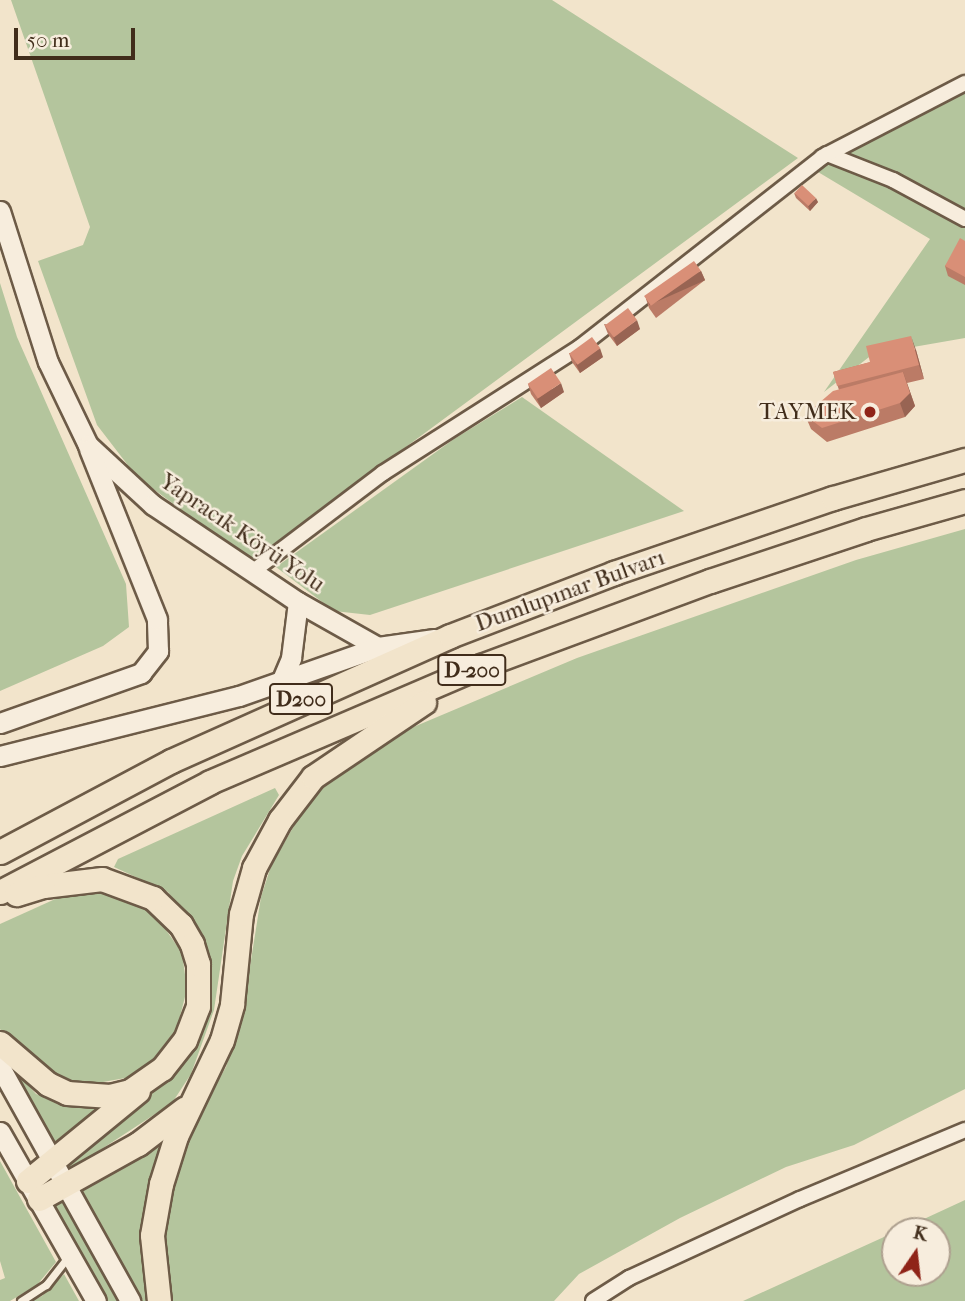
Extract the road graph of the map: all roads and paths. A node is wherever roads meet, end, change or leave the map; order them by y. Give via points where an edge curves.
1 (965, 83) edge
2 (827, 154) junction
3 (0, 211) edge
4 (965, 219) edge
5 (88, 444) junction
6 (965, 460) edge
7 (965, 501) edge
8 (252, 572) junction
9 (298, 602) junction
10 (450, 636) junction
11 (378, 647) junction
12 (481, 666) junction
13 (281, 681) junction
14 (0, 723) edge
15 (0, 755) edge
16 (0, 852) edge
17 (0, 892) edge
18 (0, 900) edge
19 (0, 1043) edge
20 (0, 1067) edge
21 (148, 1082) junction
22 (194, 1099) junction
23 (965, 1130) edge
24 (0, 1132) edge
25 (51, 1163) junction
26 (64, 1186) junction
27 (34, 1190) junction
28 (70, 1254) junction
29 (21, 1301) edge
30 (96, 1301) edge
31 (130, 1301) edge
32 (159, 1301) edge
33 (593, 1301) edge

1 - 2 street
2 - 4 street via 894,180
2 - 8 street via 580,347 383,472
3 - 5 main road, Yapracık Köyü Yolu via 48,362
5 - 8 main road, Yapracık Köyü Yolu via 153,505
5 - 14 main road via 157,620 159,651 141,673
6 - 10 highway, Dumlupınar Bulvarı / D200 via 833,498 614,573
7 - 12 highway, Dumlupınar Bulvarı / D-200 via 710,581
8 - 9 main road, Yapracık Köyü Yolu
9 - 11 main road, Yapracık Köyü Yolu
9 - 13 main road via 291,658
10 - 11 main road
10 - 16 highway, Dumlupınar Bulvarı / D200 via 171,761
11 - 13 main road
12 - 17 highway, Dumlupınar Bulvarı / D-200 via 210,782
12 - 22 highway via 333,761 313,777 280,820 248,887 232,1004 222,1040
13 - 15 main road
18 - 21 highway via 43,886 102,879 153,898 181,925 198,964 198,1006 174,1056
19 - 21 highway via 31,1073 67,1093 110,1096
20 - 25 main road
21 - 25 highway
22 - 26 highway via 176,1119
22 - 32 highway via 176,1136 156,1207 152,1235
23 - 33 street via 787,1205 629,1278
24 - 27 main road
25 - 26 main road
25 - 27 highway
26 - 27 highway
26 - 31 main road
27 - 28 main road
28 - 29 lane via 46,1285
28 - 30 main road

